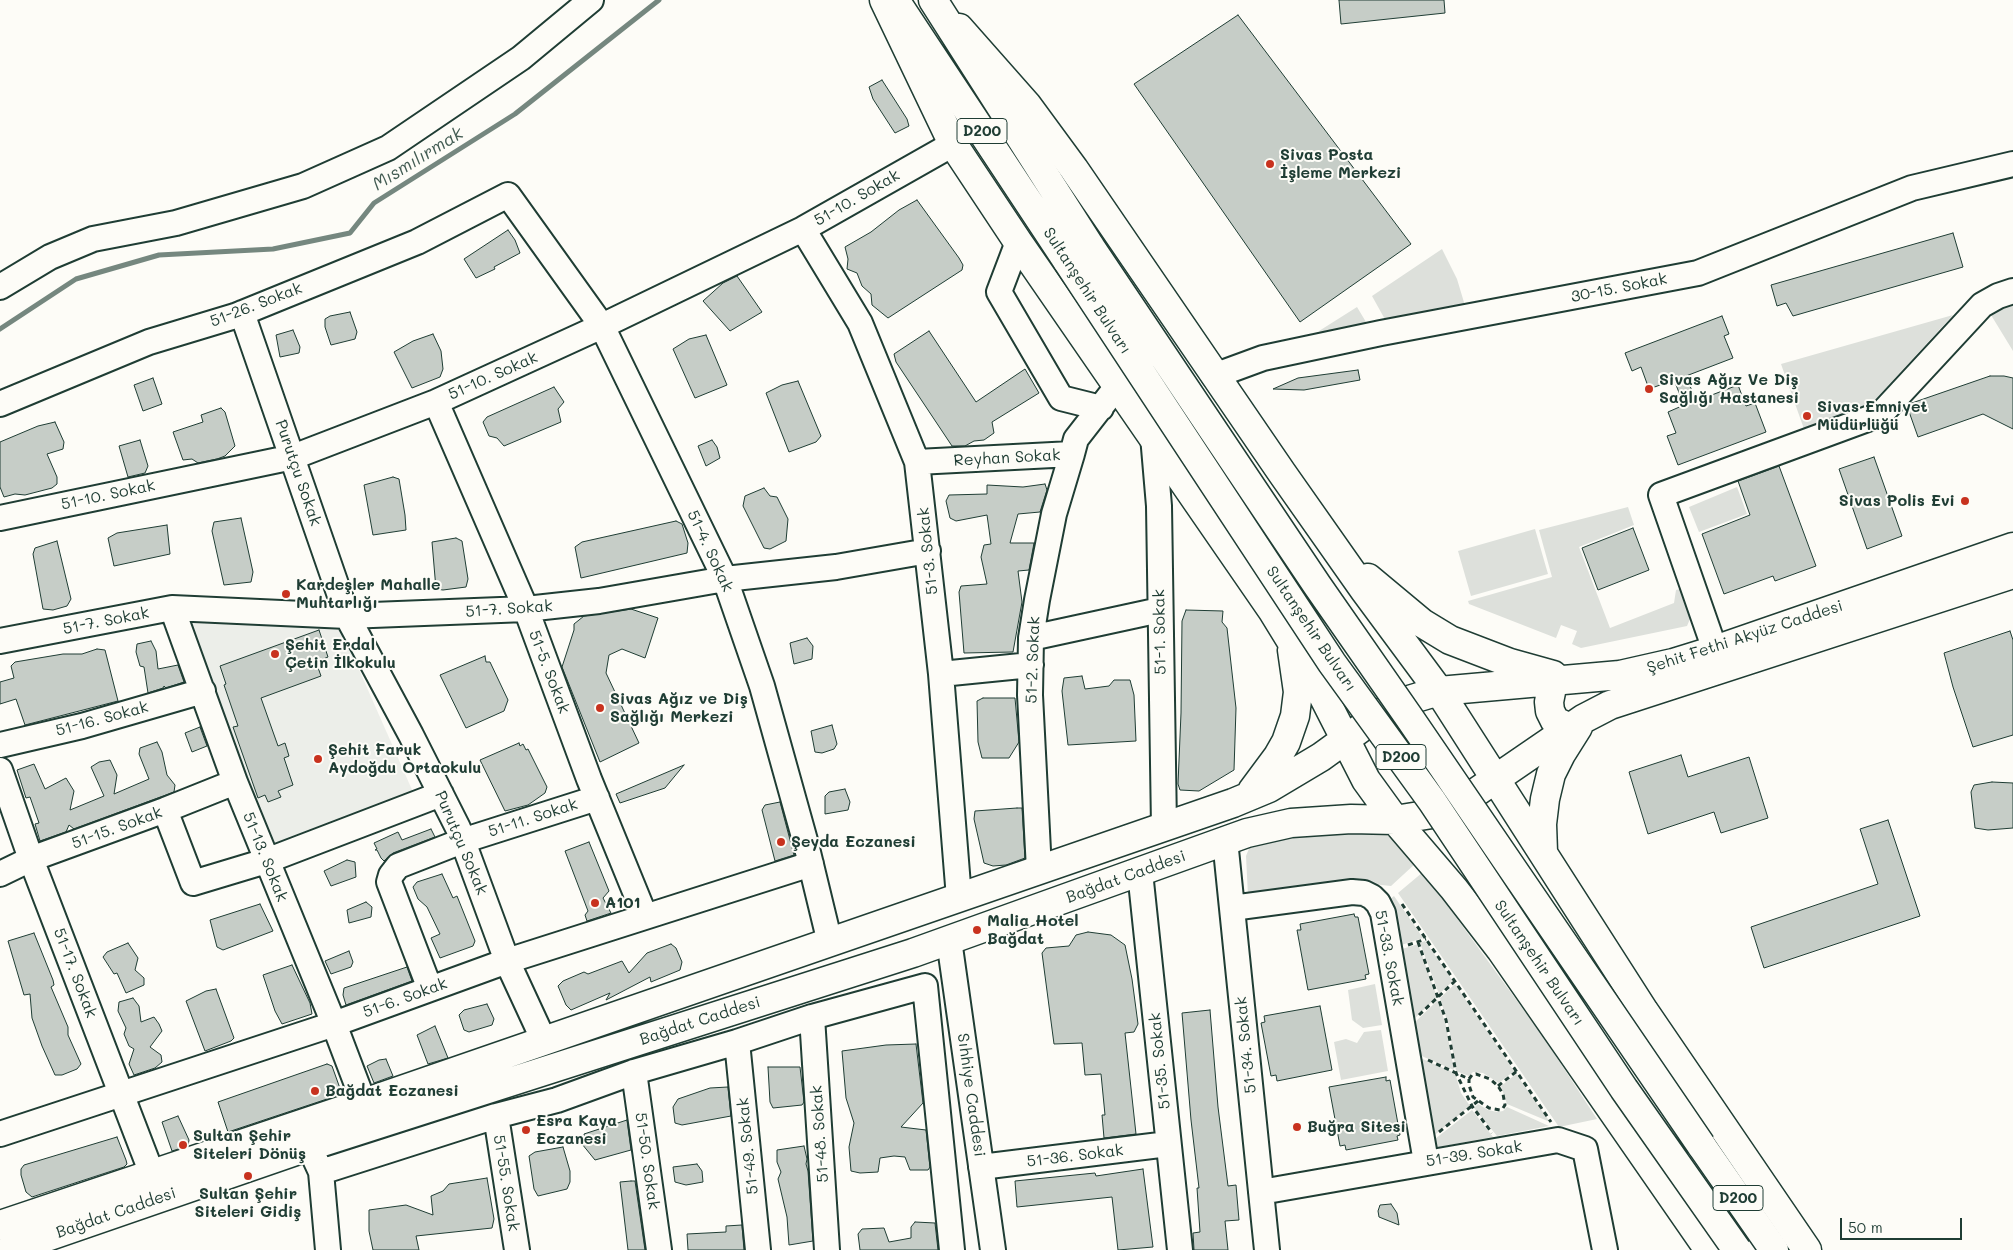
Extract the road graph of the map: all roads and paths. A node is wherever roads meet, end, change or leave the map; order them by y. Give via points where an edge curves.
1 (591, 0) edge
2 (884, 0) edge
3 (895, 0) edge
4 (933, 0) edge
5 (953, 144) junction
6 (2013, 164) edge
7 (508, 195) joint
8 (803, 229) junction
9 (1018, 242) junction
10 (0, 287) edge
11 (2013, 291) edge
12 (242, 313) junction
13 (602, 326) junction
14 (1214, 376) junction
15 (1118, 385) junction
16 (436, 402) junction
17 (0, 404) edge
18 (1101, 408) junction
19 (1153, 436) junction
20 (1072, 454) junction
21 (293, 457) junction
22 (917, 462) junction
23 (0, 518) edge
24 (2013, 547) edge
25 (928, 551) junction
26 (1338, 554) junction
27 (2013, 574) edge
28 (725, 579) junction
29 (172, 608) junction
30 (526, 609) junction
31 (1160, 610) junction
32 (347, 616) junction
33 (1289, 636) junction
34 (1031, 638) junction
35 (0, 640) edge
36 (1715, 650) junction
37 (1031, 665) junction
38 (941, 674) junction
39 (1562, 681) junction
40 (203, 691) junction
41 (1439, 692) junction
42 (1577, 723) junction
43 (1344, 740) junction
44 (0, 745) edge
45 (0, 770) edge
46 (1495, 780) junction
47 (235, 782) junction
48 (441, 794) junction
49 (597, 798) junction
50 (1246, 798) junction
51 (165, 810) junction
52 (1395, 820) junction
53 (1164, 827) junction
54 (1225, 840) junction
55 (462, 841) junction
56 (1542, 852) junction
57 (30, 860) junction
58 (266, 861) junction
59 (811, 864) junction
60 (1039, 870) junction
61 (1140, 872) junction
62 (0, 874) edge
63 (959, 898) junction
64 (1378, 903) junction
65 (1232, 908) junction
66 (645, 916) junction
67 (949, 940) junction
68 (1418, 942) dead end
69 (830, 943) junction
70 (507, 961) junction
71 (1455, 981) junction
72 (430, 989) junction
73 (1439, 998) junction
74 (812, 1017) junction
75 (334, 1024) junction
76 (1405, 1040) junction
77 (544, 1041) junction
78 (737, 1042) junction
79 (1517, 1071) junction
80 (634, 1072) junction
81 (1456, 1073) junction
82 (1469, 1079) junction
83 (1498, 1086) junction
84 (122, 1094) junction
85 (1478, 1101) junction
86 (364, 1103) junction
87 (1472, 1106) junction
88 (496, 1116) junction
89 (1556, 1128) dead end
90 (0, 1134) edge
91 (1497, 1139) dead end
92 (1168, 1144) junction
93 (310, 1146) junction
94 (1425, 1153) junction
95 (981, 1167) junction
96 (321, 1172) junction
97 (152, 1174) junction
98 (1261, 1192) junction
99 (0, 1226) edge
100 (9, 1250) edge
101 (328, 1250) edge
102 (516, 1250) edge
103 (659, 1250) edge
104 (758, 1250) edge
105 (827, 1250) edge
106 (952, 1250) edge
107 (993, 1250) edge
108 (1180, 1250) edge
109 (1267, 1250) edge
110 (1605, 1250) edge
111 (1709, 1250) edge
112 (1737, 1250) edge
113 (1774, 1250) edge
114 (1807, 1250) edge

1 - 10 street via 521,58 388,148 303,186 176,223 92,239 50,258
2 - 5 main road
3 - 112 main road, Sultanşehir Bulvarı / D200, bridge via 1332,663 1432,801 1624,1089
4 - 14 main road via 990,61 1041,124
4 - 113 main road, Sultanşehir Bulvarı / D200, bridge via 1091,248 1317,585
5 - 8 street, 51-10. Sokak
5 - 9 main road
6 - 14 street, 30-15. Sokak via 1912,188 1698,273 1263,358
7 - 12 street, 51-26. Sokak via 417,242
7 - 13 street, 51-4. Sokak
8 - 13 street, 51-10. Sokak
8 - 22 street, 51-3. Sokak via 860,323
9 - 15 main road
9 - 18 street via 999,292 1061,398
11 - 36 street via 1982,305 1881,414 1661,495
12 - 17 street, 51-26. Sokak via 149,342
12 - 21 street, Purutçu Sokak
13 - 16 street, 51-10. Sokak
13 - 28 street, 51-4. Sokak
14 - 26 main road
15 - 18 street, Reyhan Sokak
15 - 19 main road
16 - 21 street, 51-10. Sokak
16 - 30 street, 51-5. Sokak
18 - 20 street, Reyhan Sokak via 1076,439
19 - 31 street, 51-1. Sokak via 1159,506
19 - 33 main road
20 - 22 street, Reyhan Sokak
20 - 34 street, 51-2. Sokak via 1054,514
21 - 23 street, 51-10. Sokak
21 - 32 street, Purutçu Sokak
22 - 25 street, 51-3. Sokak
24 - 36 main road, Şehit Fethi Akyüz Caddesi
25 - 28 street, 51-7. Sokak via 836,567
25 - 38 street, 51-3. Sokak
26 - 39 main road via 1422,623 1450,640
26 - 41 main road
27 - 42 main road, Şehit Fethi Akyüz Caddesi via 1626,698
28 - 30 street, 51-7. Sokak via 599,602
28 - 59 street, 51-4. Sokak via 762,686
29 - 32 street, 51-7. Sokak
29 - 35 street, 51-7. Sokak
29 - 40 street, 51-13. Sokak
30 - 32 street, 51-7. Sokak
30 - 49 street, 51-5. Sokak
31 - 34 street
31 - 53 street, 51-1. Sokak
32 - 48 street, Purutçu Sokak
33 - 43 main road
33 - 50 main road via 1298,692 1295,716 1273,766
34 - 37 street, 51-2. Sokak
36 - 39 main road, Şehit Fethi Akyüz Caddesi via 1643,670
37 - 38 street
37 - 60 street, 51-2. Sokak
38 - 63 street, 51-3. Sokak
39 - 41 main road, Şehit Fethi Akyüz Caddesi
39 - 42 main road via 1549,702 1550,711 1554,721
40 - 44 street, 51-16. Sokak via 82,726
40 - 47 street, 51-13. Sokak
41 - 43 main road, Şehit Fethi Akyüz Caddesi via 1386,710
41 - 46 main road
42 - 46 main road, Şehit Fethi Akyüz Caddesi
42 - 56 main road via 1551,774 1542,824
43 - 50 main road, Bağdat Caddesi via 1276,784
43 - 52 main road via 1366,780
45 - 57 street, 51-17. Sokak
46 - 52 main road, Şehit Fethi Akyüz Caddesi via 1438,814
46 - 56 main road
47 - 51 street, 51-15. Sokak
47 - 58 street, 51-13. Sokak
48 - 55 street, Purutçu Sokak
48 - 58 street
49 - 55 street, 51-11. Sokak
49 - 66 street, 51-5. Sokak
50 - 53 main road, Bağdat Caddesi
51 - 57 street, 51-15. Sokak
51 - 58 street via 193,883
52 - 54 main road, Bağdat Caddesi via 1291,823
52 - 111 main road via 1501,950
53 - 60 main road, Bağdat Caddesi
54 - 61 main road, Bağdat Caddesi
54 - 65 street, 51-34. Sokak
55 - 70 street, Purutçu Sokak
55 - 72 street, 51-11. Sokak via 398,866 389,882
56 - 114 main road via 1654,1026
57 - 62 street, 51-15. Sokak
57 - 84 street, 51-17. Sokak
58 - 75 street, 51-13. Sokak
59 - 66 street, 51-6. Sokak
59 - 69 street, 51-4. Sokak
60 - 63 main road, Bağdat Caddesi
61 - 67 main road, Bağdat Caddesi
61 - 92 street, 51-35. Sokak
63 - 69 main road, Bağdat Caddesi
64 - 65 street, 51-33. Sokak via 1364,892 1352,892
64 - 71 path via 1392,891
64 - 76 street, 51-33. Sokak
65 - 98 street, 51-34. Sokak
66 - 70 street, 51-6. Sokak
67 - 93 main road, Bağdat Caddesi
67 - 95 street, Sıhhiye Caddesi
68 - 73 path
69 - 77 main road, Bağdat Caddesi
70 - 72 street, 51-6. Sokak
70 - 77 street, Purutçu Sokak
71 - 73 path
71 - 79 path
72 - 75 street, 51-6. Sokak
73 - 76 path
73 - 81 path via 1449,1030
74 - 78 street
74 - 105 street, 51-48. Sokak
74 - 106 street via 925,986
75 - 84 street, 51-6. Sokak
75 - 86 street, 51-13. Sokak
76 - 81 path
76 - 94 street, 51-33. Sokak
77 - 86 main road, Bağdat Caddesi
78 - 80 street
78 - 104 street, 51-49. Sokak
79 - 83 path
79 - 89 path
80 - 88 street via 558,1100
80 - 103 street, 51-50. Sokak
81 - 82 path
81 - 87 path
82 - 83 path via 1479,1074
82 - 85 path via 1470,1092
83 - 85 path via 1505,1105 1502,1109 1489,1108
84 - 90 street, 51-6. Sokak
84 - 97 street, 51-17. Sokak
85 - 87 path
86 - 97 main road, Bağdat Caddesi
87 - 91 path
87 - 94 path
88 - 96 street
88 - 102 street, 51-55. Sokak
92 - 95 street, 51-36. Sokak
92 - 108 street, 51-35. Sokak
93 - 96 street
93 - 100 main road, Bağdat Caddesi
94 - 98 street, 51-39. Sokak
94 - 110 street, 51-39. Sokak via 1558,1140 1585,1149
95 - 107 street, Sıhhiye Caddesi
96 - 101 street
97 - 99 main road, Bağdat Caddesi
98 - 109 street, 51-34. Sokak

